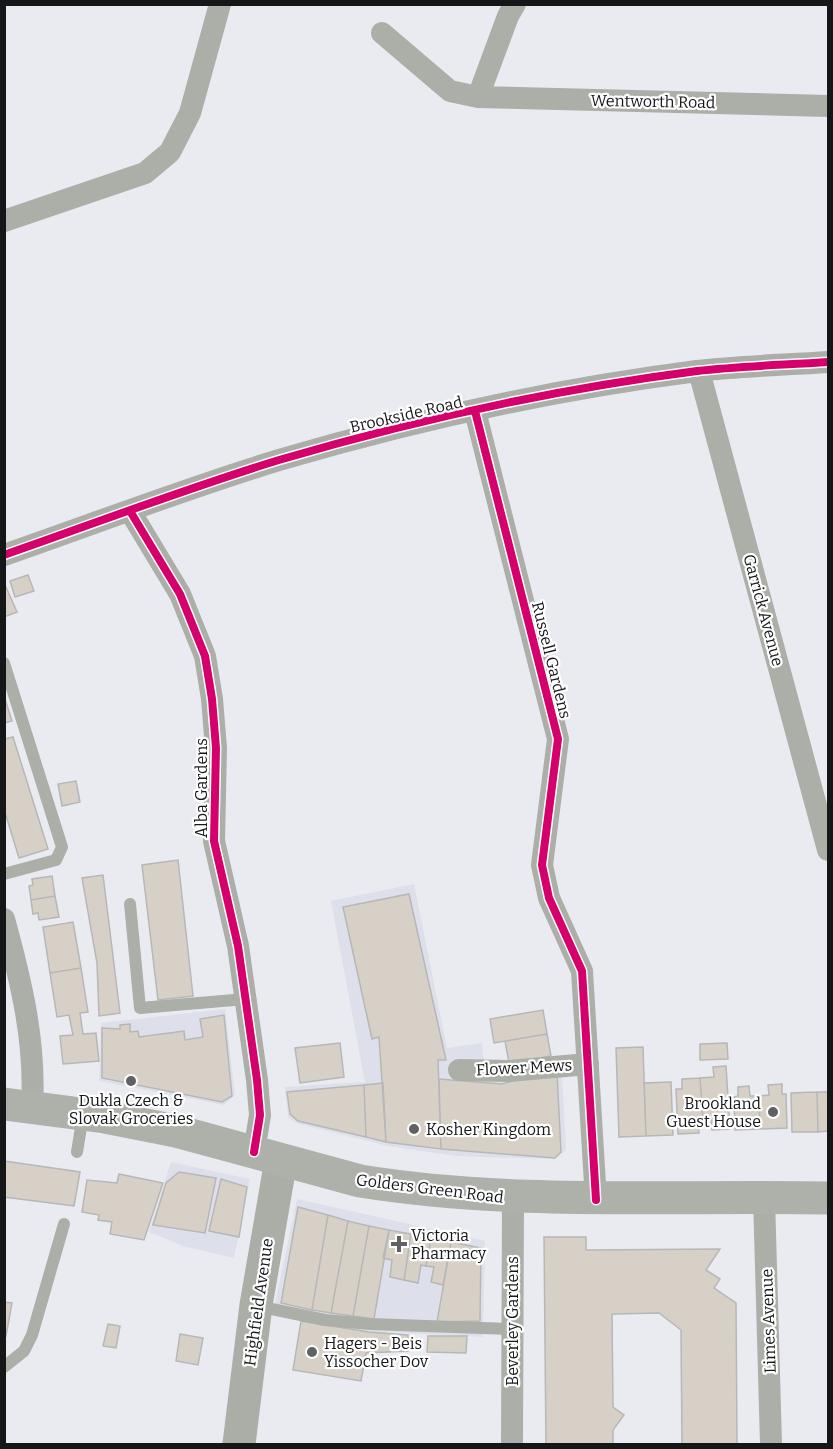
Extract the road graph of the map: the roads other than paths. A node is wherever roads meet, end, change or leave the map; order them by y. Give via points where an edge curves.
1 (220, 4) edge
2 (515, 4) edge
3 (382, 33) dead end
4 (478, 97) junction
5 (828, 106) edge
6 (4, 221) edge
7 (828, 362) edge
8 (699, 371) junction
9 (476, 411) junction
10 (130, 511) junction
11 (4, 555) edge
12 (4, 663) edge
13 (828, 850) edge
14 (4, 874) edge
15 (130, 904) dead end
16 (4, 920) edge
17 (246, 999) junction
18 (588, 1064) junction
19 (459, 1070) dead end
20 (18, 1106) edge
21 (83, 1114) junction
22 (77, 1152) dead end
23 (268, 1156) junction
24 (764, 1197) junction
25 (513, 1198) junction
26 (828, 1198) edge
27 (596, 1200) junction
28 (64, 1224) dead end
29 (256, 1305) junction
30 (512, 1329) junction
31 (4, 1367) edge
32 (238, 1444) edge
33 (512, 1444) edge
34 (771, 1444) edge

1 - 6 street via 190,113 170,152 145,173
2 - 4 street
3 - 4 street, Wentworth Road via 450,91
4 - 5 street, Wentworth Road
7 - 8 street, Brookside Road
8 - 9 street, Brookside Road via 589,387
8 - 13 street, Garrick Avenue
9 - 10 street, Brookside Road via 280,460
9 - 18 street, Russell Gardens via 558,740 542,865 549,898 582,971
10 - 11 street, Brookside Road
10 - 17 street, Alba Gardens via 180,594 205,656 216,748 214,841
12 - 14 lane via 62,848 56,860
15 - 17 lane via 140,1008
16 - 20 street via 24,992 34,1081
17 - 23 street, Alba Gardens
18 - 19 street, Flower Mews via 509,1071
18 - 27 street, Russell Gardens
20 - 21 main road, Golders Green Road
21 - 22 lane
21 - 23 main road, Golders Green Road via 176,1131
23 - 25 main road, Golders Green Road via 369,1182
23 - 29 street, Highfield Avenue
24 - 26 main road, Golders Green Road
24 - 27 main road, Golders Green Road
24 - 34 street, Limes Avenue
25 - 27 main road, Golders Green Road
25 - 30 street, Beverley Gardens
28 - 31 lane via 32,1335 24,1352
29 - 30 lane via 325,1320
29 - 32 street, Highfield Avenue
30 - 33 street, Beverley Gardens

